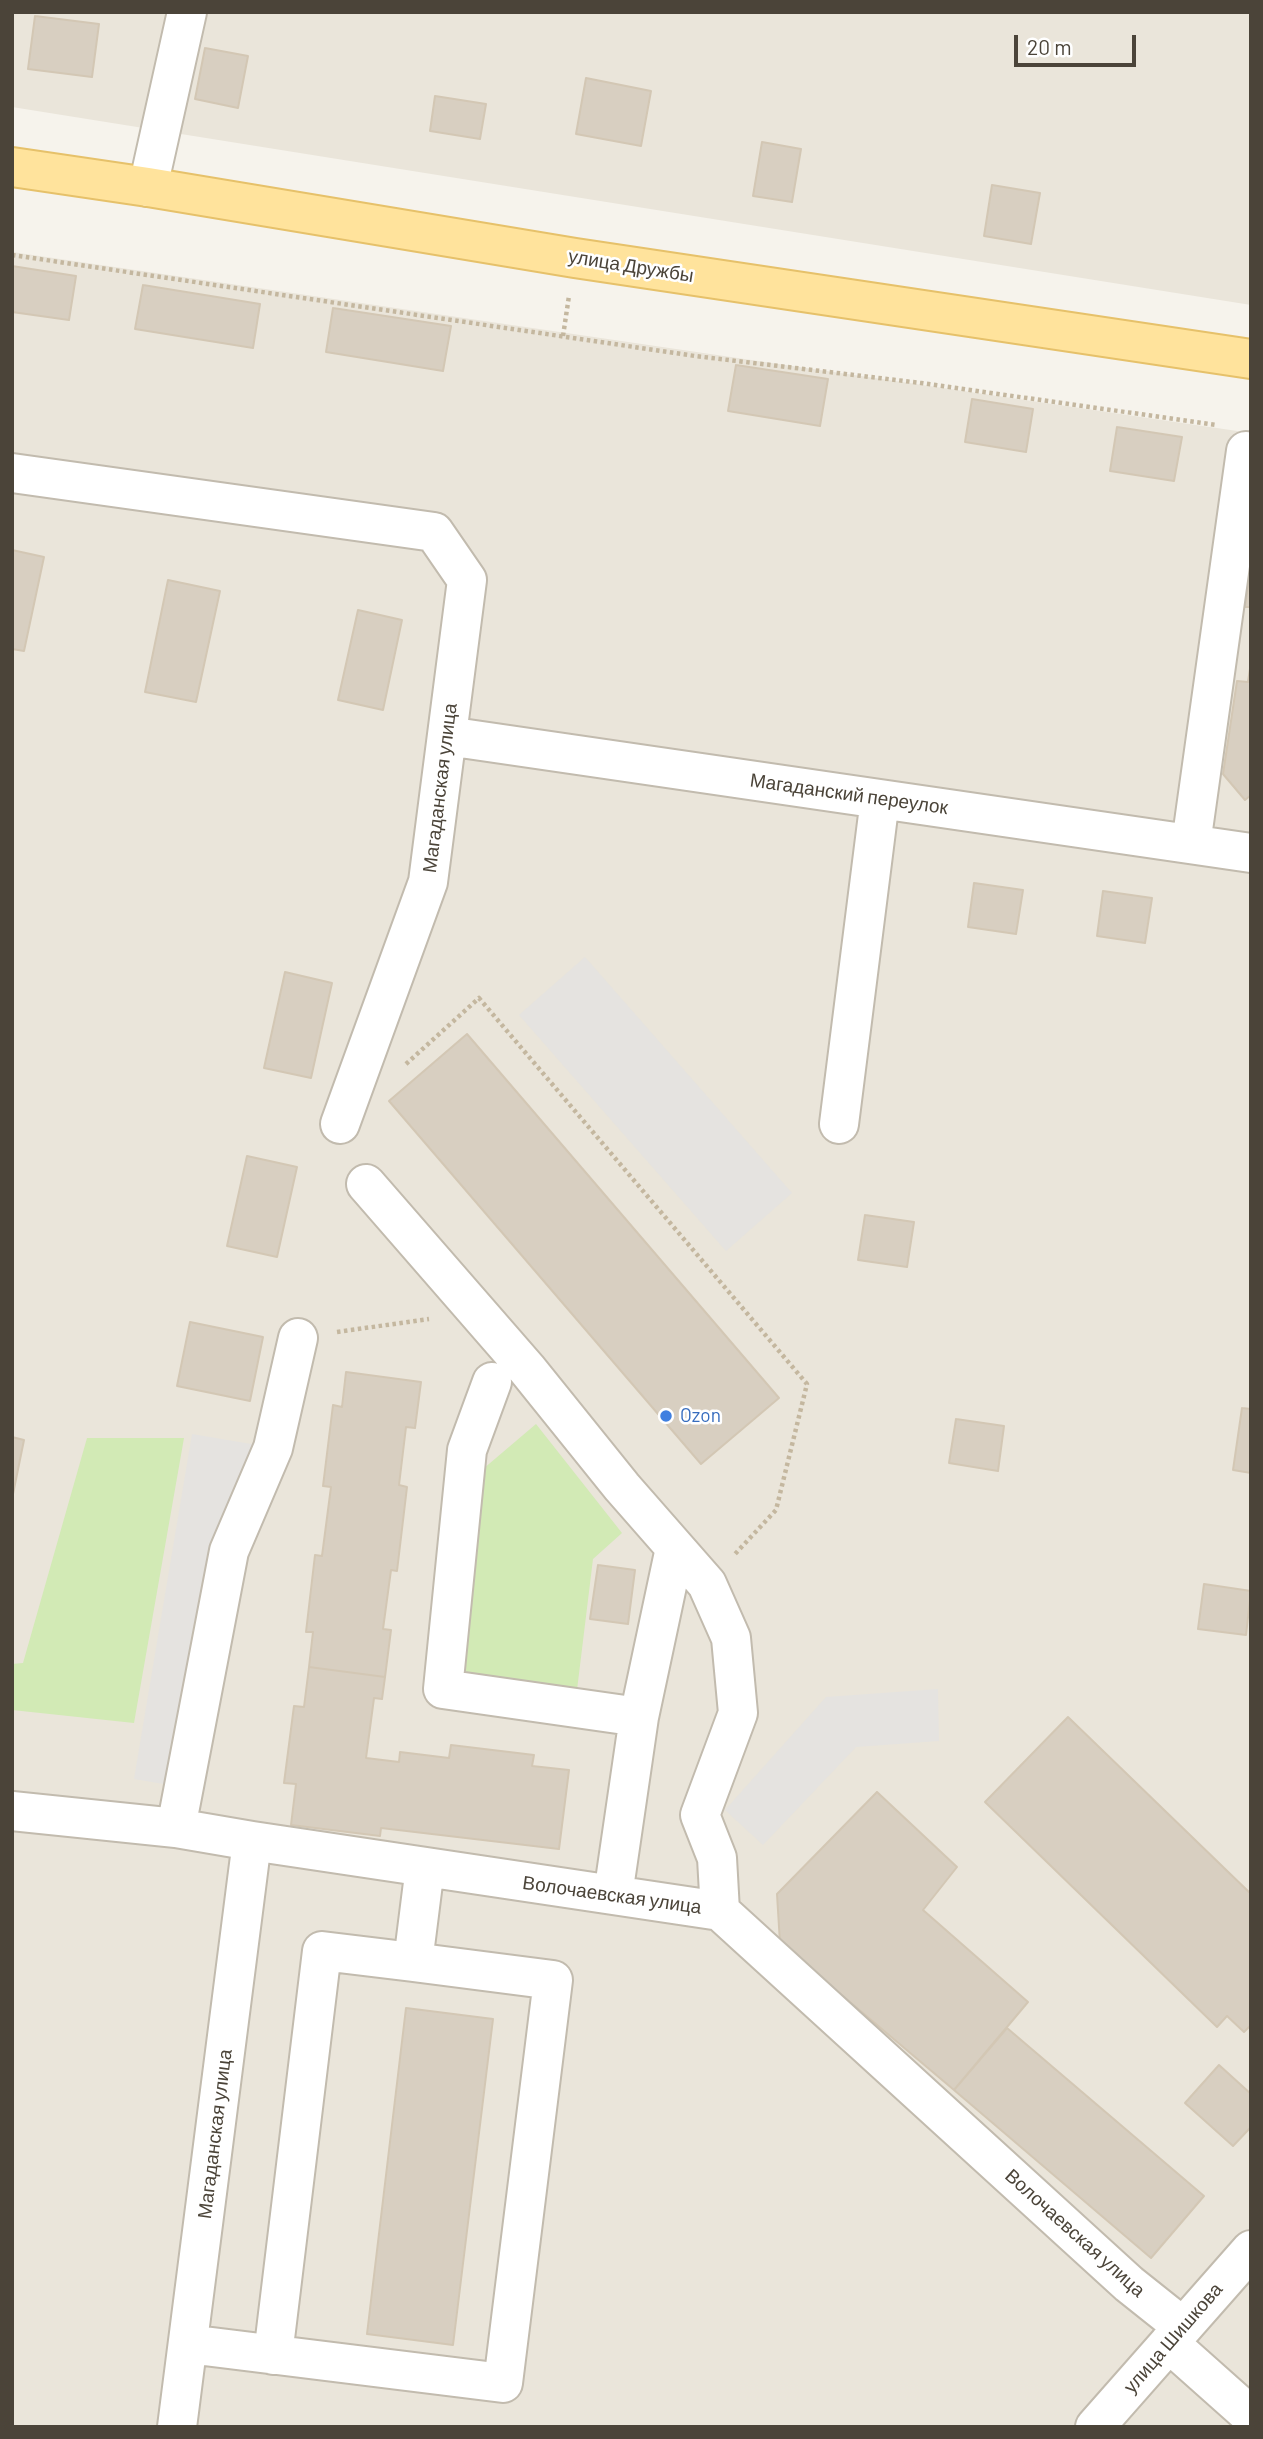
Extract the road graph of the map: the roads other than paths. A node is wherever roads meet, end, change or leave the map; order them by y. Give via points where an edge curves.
1 (187, 12) edge
2 (12, 167) edge
3 (148, 187) junction
4 (1251, 359) edge
5 (1251, 452) edge
6 (12, 473) edge
7 (447, 736) junction
8 (880, 799) junction
9 (1191, 844) junction
10 (1251, 853) edge
11 (340, 1124) dead end
12 (839, 1124) dead end
13 (366, 1184) dead end
14 (298, 1338) road end
15 (492, 1382) dead end
16 (675, 1548) junction
17 (639, 1717) junction
18 (12, 1811) edge
19 (176, 1828) junction
20 (253, 1841) junction
21 (425, 1867) junction
22 (613, 1895) junction
23 (719, 1911) junction
24 (412, 1962) junction
25 (1251, 2250) edge
26 (1176, 2335) junction
27 (188, 2344) junction
28 (273, 2354) junction
29 (1251, 2416) edge
30 (177, 2427) edge
31 (1095, 2427) edge

1 - 3 street
2 - 3 main road, улица Дружбы
3 - 4 main road, улица Дружбы via 575,258
5 - 9 street via 1246,451
6 - 7 street, Магаданская улица via 434,531 467,580
7 - 8 street, Магаданский переулок
7 - 11 street, Магаданская улица via 428,881
8 - 9 street, Магаданский переулок
8 - 12 street
9 - 10 street, Магаданский переулок
13 - 16 street
14 - 19 street via 273,1448 229,1551
15 - 17 street via 467,1451 443,1689
16 - 17 street
16 - 23 street via 707,1584 731,1638 738,1713 700,1815 717,1858
17 - 22 street
18 - 19 street, Волочаевская улица
19 - 20 street, Волочаевская улица
20 - 21 street, Волочаевская улица
20 - 27 street, Магаданская улица
21 - 22 street, Волочаевская улица
21 - 24 street
22 - 23 street, Волочаевская улица
23 - 26 street, Волочаевская улица via 1129,2284
24 - 28 street via 322,1951
24 - 28 street via 553,1980 503,2383
25 - 26 street, улица Шишкова
26 - 29 street, Волочаевская улица
26 - 31 street, улица Шишкова
27 - 28 street
27 - 30 street, Магаданская улица

